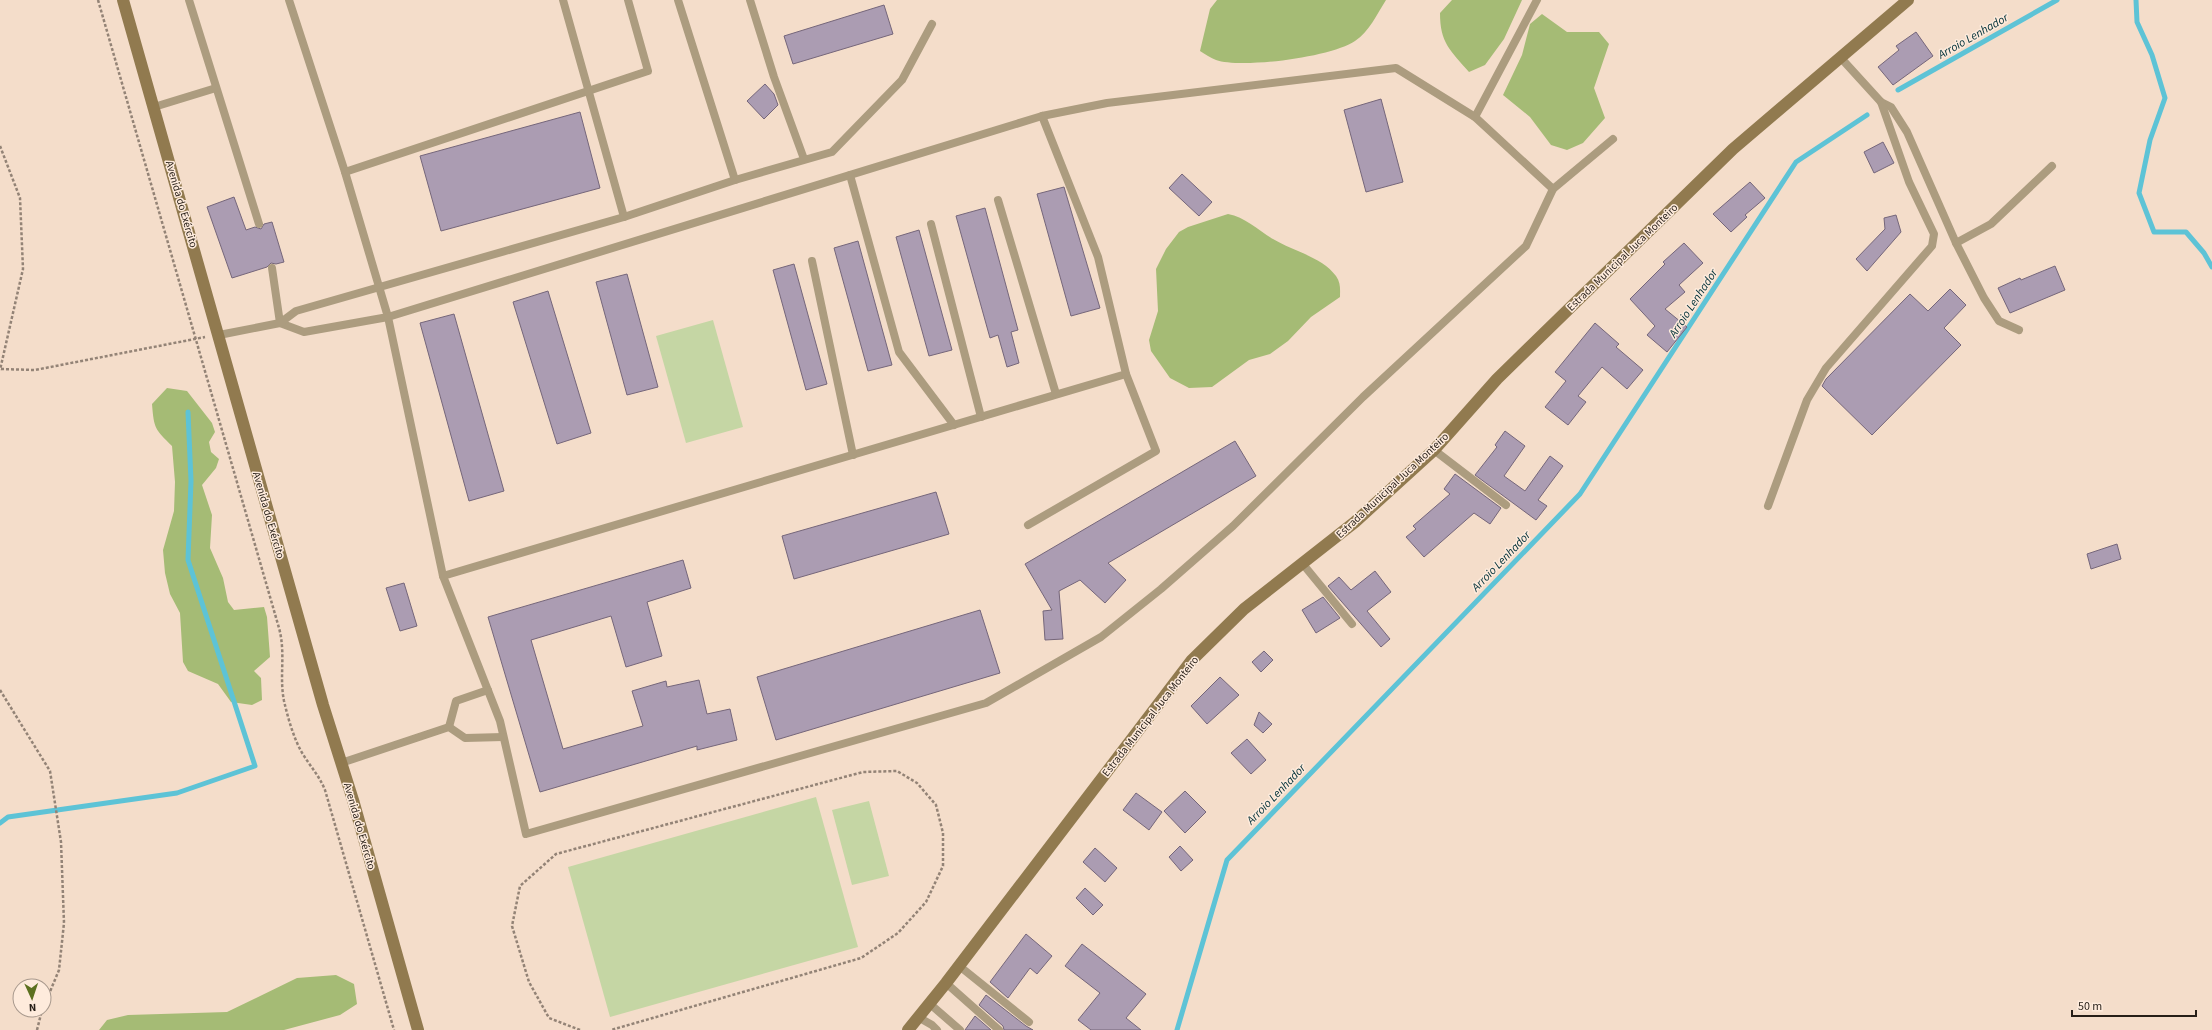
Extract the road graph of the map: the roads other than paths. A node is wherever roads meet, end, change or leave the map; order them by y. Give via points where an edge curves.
1 (123, 0) edge
2 (189, 0) edge
3 (289, 0) edge
4 (563, 0) edge
5 (628, 0) edge
6 (678, 0) edge
7 (750, 0) edge
8 (1537, 0) edge
9 (1908, 0) edge
10 (932, 24) dead end
11 (1840, 57) junction
12 (216, 88) junction
13 (589, 91) junction
14 (1881, 102) junction
15 (154, 107) junction
16 (1042, 116) junction
17 (1475, 117) junction
18 (1613, 139) dead end
19 (804, 159) junction
20 (2052, 166) dead end
21 (344, 172) junction
22 (850, 175) junction
23 (735, 180) junction
24 (1552, 189) junction
25 (998, 200) dead end
26 (624, 217) junction
27 (259, 224) dead end
28 (930, 224) dead end
29 (1956, 243) junction
30 (812, 261) dead end
31 (272, 268) dead end
32 (379, 286) junction
33 (388, 317) junction
34 (280, 323) junction
35 (2019, 330) dead end
36 (219, 335) junction
37 (1126, 374) junction
38 (1056, 394) junction
39 (981, 417) junction
40 (954, 425) junction
41 (1434, 450) junction
42 (853, 454) junction
43 (1506, 505) dead end
44 (1768, 506) dead end
45 (1028, 525) dead end
46 (1302, 563) junction
47 (443, 576) junction
48 (1352, 624) dead end
49 (488, 690) junction
50 (449, 727) junction
51 (503, 736) junction
52 (341, 763) junction
53 (958, 965) junction
54 (946, 983) junction
55 (930, 1004) junction
56 (918, 1017) junction
57 (1029, 1022) dead end
58 (418, 1030) edge
59 (908, 1030) edge
60 (937, 1030) edge
61 (960, 1030) edge
62 (999, 1030) edge

1 - 15 street, Avenida do Exército
2 - 12 lane
3 - 21 lane
4 - 13 lane
5 - 13 lane via 648,71
6 - 23 lane
7 - 19 lane via 774,77
8 - 17 lane
9 - 11 street, Estrada Municipal Juca Monteiro
10 - 19 lane via 902,80 832,152
11 - 14 lane
11 - 41 street, Estrada Municipal Juca Monteiro via 1727,155 1497,378
12 - 15 lane
12 - 27 lane
13 - 21 lane
13 - 26 lane
14 - 29 lane via 1891,107 1907,132
14 - 44 lane via 1909,182 1934,234 1934,240 1932,246 1826,368 1807,400
15 - 36 street, Avenida do Exército
16 - 17 lane via 1107,103 1396,68
16 - 22 lane
16 - 37 lane via 1098,257
17 - 24 lane
18 - 24 lane
19 - 23 lane
20 - 29 lane via 1990,224
21 - 32 lane
22 - 33 lane
22 - 40 lane via 899,352
23 - 26 lane
24 - 51 lane via 1526,246 1363,397 1233,526 1101,637 986,703 526,834
25 - 38 lane
26 - 32 lane
28 - 39 lane
29 - 35 lane via 1992,312 1999,321
30 - 42 lane
31 - 34 lane
32 - 33 lane
32 - 34 lane via 296,311
33 - 34 lane via 304,332
33 - 47 lane
34 - 36 lane
36 - 52 street, Avenida do Exército via 322,705
37 - 38 lane
37 - 45 lane via 1156,451
38 - 39 lane
39 - 40 lane
40 - 42 lane
41 - 43 lane
41 - 46 street, Estrada Municipal Juca Monteiro via 1355,522
42 - 47 lane
46 - 48 lane
46 - 53 street, Estrada Municipal Juca Monteiro via 1244,609 1192,660
47 - 49 lane
49 - 50 lane via 456,701
49 - 51 lane
50 - 51 lane via 465,738
50 - 52 lane
52 - 58 street, Avenida do Exército
53 - 54 street, Estrada Municipal Juca Monteiro
53 - 57 lane
54 - 55 street, Estrada Municipal Juca Monteiro
54 - 62 lane
55 - 56 street, Estrada Municipal Juca Monteiro
55 - 61 lane
56 - 59 street, Estrada Municipal Juca Monteiro
56 - 60 lane

